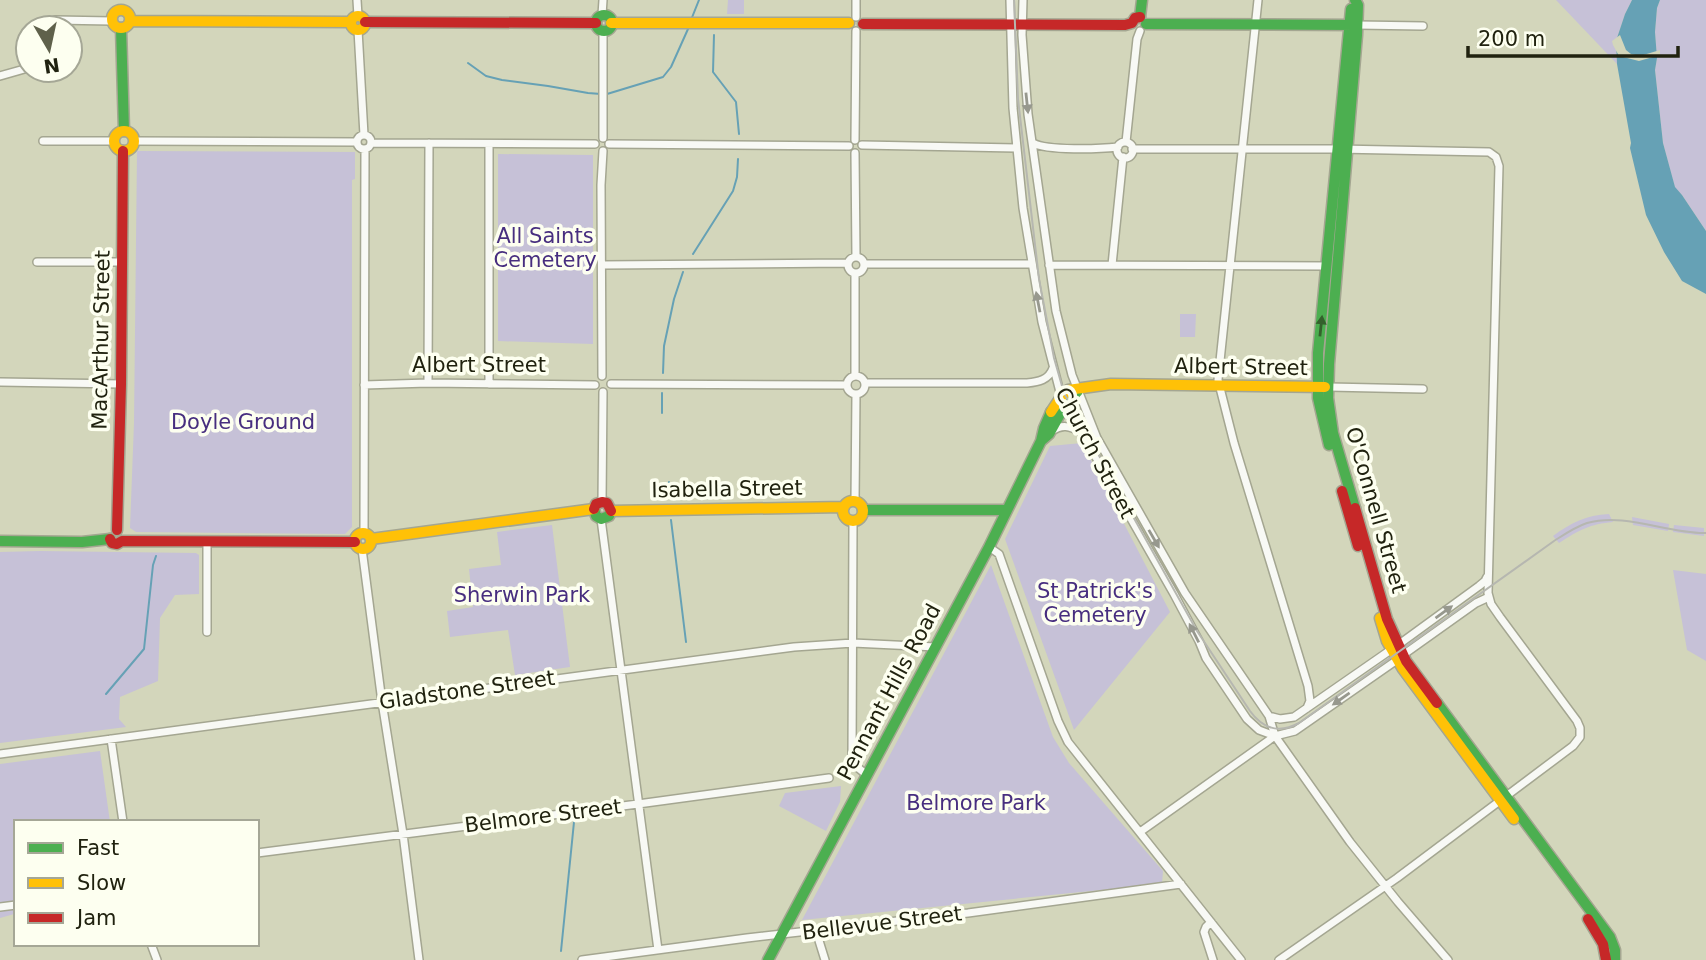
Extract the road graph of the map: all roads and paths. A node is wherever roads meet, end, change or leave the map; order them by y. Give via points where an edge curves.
1 (357, 0) edge
2 (603, 0) edge
3 (856, 0) edge
4 (1010, 0) edge
5 (1023, 0) edge
6 (1142, 0) edge
7 (1258, 0) edge
8 (1354, 0) edge
9 (121, 5) edge
10 (84, 21) edge
11 (112, 21) junction
12 (130, 21) junction
13 (358, 22) junction
14 (603, 23) junction
15 (856, 24) junction
16 (1140, 24) junction
17 (1016, 25) junction
18 (1255, 25) junction
19 (1353, 25) junction
20 (1423, 26) dead end
21 (121, 28) junction
22 (124, 131) junction
23 (364, 135) junction
24 (603, 138) junction
25 (43, 141) dead end
26 (114, 141) junction
27 (134, 141) junction
28 (357, 142) junction
29 (1126, 142) junction
30 (372, 143) junction
31 (429, 143) junction
32 (852, 143) junction
33 (1033, 143) junction
34 (489, 144) junction
35 (595, 144) junction
36 (609, 144) junction
37 (862, 145) junction
38 (1118, 147) junction
39 (1016, 148) junction
40 (1244, 148) junction
41 (365, 149) junction
42 (1132, 149) junction
43 (1342, 149) junction
44 (123, 151) junction
45 (603, 151) junction
46 (855, 153) junction
47 (1123, 158) junction
48 (856, 256) junction
49 (37, 262) dead end
50 (122, 262) junction
51 (847, 264) junction
52 (864, 264) junction
53 (1032, 264) junction
54 (602, 265) junction
55 (1049, 265) junction
56 (1112, 265) junction
57 (1231, 265) junction
58 (1327, 266) junction
59 (855, 273) junction
60 (1053, 368) junction
61 (602, 376) junction
62 (855, 376) junction
63 (0, 382) edge
64 (428, 383) junction
65 (865, 383) junction
66 (121, 384) junction
67 (489, 384) junction
68 (611, 384) junction
69 (364, 385) junction
70 (595, 385) junction
71 (847, 385) junction
72 (1219, 386) junction
73 (1323, 387) junction
74 (1423, 389) dead end
75 (1078, 391) junction
76 (603, 393) junction
77 (856, 394) junction
78 (1063, 401) junction
79 (1083, 435) junction
80 (1045, 437) junction
81 (855, 501) junction
82 (598, 505) junction
83 (844, 507) junction
84 (863, 510) junction
85 (1007, 510) junction
86 (611, 511) junction
87 (601, 519) junction
88 (851, 521) junction
89 (113, 535) junction
90 (367, 536) junction
91 (0, 541) edge
92 (207, 542) junction
93 (359, 546) junction
94 (989, 547) junction
95 (1488, 576) junction
96 (1489, 597) junction
97 (207, 632) dead end
98 (853, 643) junction
99 (936, 647) junction
100 (1395, 647) junction
101 (1400, 658) junction
102 (622, 669) junction
103 (1308, 686) junction
104 (1327, 695) junction
105 (382, 702) junction
106 (1307, 708) junction
107 (1269, 716) junction
108 (1284, 719) junction
109 (1275, 736) junction
110 (111, 739) junction
111 (0, 754) edge
112 (867, 775) junction
113 (829, 778) dead end
114 (1503, 798) junction
115 (638, 804) junction
116 (123, 820) edge
117 (1140, 832) junction
118 (403, 834) junction
119 (259, 853) edge
120 (1181, 884) junction
121 (1385, 886) junction
122 (1211, 922) junction
123 (816, 931) junction
124 (782, 934) junction
125 (658, 950) junction
126 (620, 958) edge
127 (419, 960) edge
128 (582, 960) edge
129 (768, 960) edge
130 (825, 960) edge
131 (1213, 960) edge
132 (1241, 960) edge
133 (1279, 960) edge
134 (1448, 960) edge
135 (1606, 960) edge
136 (1615, 960) edge

1 - 13 street
2 - 14 street
3 - 15 street
4 - 17 street, Church Street
5 - 17 street, Church Street
6 - 16 street
7 - 18 street
8 - 19 street, O'Connell Street
9 - 11 street
9 - 12 street
10 - 11 street
11 - 21 street
12 - 13 street
12 - 21 street
13 - 14 street
13 - 23 street
14 - 15 street
14 - 24 street
15 - 17 street
15 - 32 street
16 - 17 street
16 - 18 street
16 - 29 street
17 -> 33 street, Church Street
17 - 39 street, Church Street
18 - 19 street
18 - 40 street
19 - 20 street
19 - 43 street, O'Connell Street
21 - 22 street
22 - 26 street
22 - 27 street
23 - 28 street
23 - 30 street
24 - 35 street
24 - 36 street
25 - 26 street
26 - 44 street
27 - 28 street
27 - 44 street
28 - 41 street
29 - 38 street
29 - 42 street
30 - 31 street
30 - 41 street
31 - 34 street
31 - 64 street
32 - 36 street
32 - 37 street
32 - 46 street
33 - 38 street via 1059,148
33 - 55 street, Church Street
34 - 35 street
34 - 67 street
35 - 45 street
36 - 45 street
37 - 39 street
37 - 46 street
38 - 47 street
39 - 53 street, Church Street
40 - 42 street
40 - 43 street
40 - 57 street
41 - 69 street
42 - 47 street via 1130,156
43 - 58 street, O'Connell Street
43 - 73 street, O'Connell Street via 1329,364
43 - 95 street via 1489,152 1496,157
44 - 50 street, MacArthur Street
45 - 54 street
46 - 48 street
47 - 56 street
48 - 51 street
48 - 52 street
49 - 50 street
50 - 66 street, MacArthur Street
51 - 54 street
51 - 59 street
52 - 53 street
52 - 59 street
60 -> 53 street, Church Street
54 - 61 street
55 - 56 street
55 - 75 street, Church Street
56 - 57 street
57 - 58 street
57 - 72 street
73 -> 58 street, O'Connell Street via 1318,353
59 - 62 street
60 - 65 street via 1045,379 1034,383
60 - 78 street, Church Street
61 - 68 street
61 - 70 street
62 - 65 street
62 - 71 street
63 - 66 street
64 - 67 street, Albert Street
64 - 69 street, Albert Street
65 - 77 street
66 - 89 street, MacArthur Street
67 - 70 street, Albert Street
68 - 71 street
68 - 76 street
69 - 90 street
70 - 76 street
71 - 77 street
72 - 73 street, Albert Street
72 - 75 street, Albert Street via 1111,384
72 - 103 street
73 - 74 street, Albert Street
73 - 100 street, O'Connell Street via 1319,404 1327,438 1384,631
75 - 78 street, Pennant Hills Road
75 -> 107 street, Church Street via 1097,438 1185,593
76 - 82 street
77 - 81 street
78 - 79 street, Church Street
78 - 80 street, Pennant Hills Road via 1042,431
79 - 80 street via 1064,426
109 -> 79 street, Church Street via 1247,719 1206,658
80 - 85 street, Pennant Hills Road
81 - 83 street
81 - 84 street
82 - 86 street via 607,503
82 - 87 street via 594,514
82 - 90 street
83 - 86 street, Isabella Street
83 - 88 street via 844,515
84 - 85 street
84 - 88 street via 859,519
85 - 94 street, Pennant Hills Road
86 - 87 street
87 - 102 street
88 - 98 street
89 - 91 street via 82,542
89 - 92 street via 114,544
90 - 93 street via 357,536
92 - 93 street
92 - 97 street
93 - 105 street
94 - 99 street, Pennant Hills Road
94 - 117 street via 999,554 1062,731
95 - 96 street
100 -> 95 street
96 - 101 street
96 - 114 street via 1581,732 1573,746
98 - 99 street, Gladstone Street
98 - 102 street, Gladstone Street
98 - 112 street via 852,756
99 - 112 street, Pennant Hills Road
100 - 101 street, O'Connell Street
100 - 104 street
101 -> 109 street via 1295,731
101 - 114 street, O'Connell Street
102 - 105 street, Gladstone Street
102 - 115 street
103 - 104 street
103 - 106 street via 1311,701
104 - 106 street
105 - 110 street, Gladstone Street
105 - 118 street
106 - 108 street
107 - 108 street
107 - 109 street, Church Street
108 - 109 street
109 - 117 street
109 - 121 street, Church Street
110 - 111 street, Gladstone Street
110 - 116 street
112 - 124 street, Pennant Hills Road
113 - 115 street, Belmore Street
114 - 121 street
114 - 135 street, O'Connell Street via 1595,930
114 - 136 street, O'Connell Street via 1610,937
115 - 118 street, Belmore Street
115 - 125 street
117 - 120 street
118 - 119 street, Belmore Street
118 - 127 street
120 - 122 street
120 - 123 street, Bellevue Street
121 - 133 street
121 - 134 street, Church Street
122 - 131 street via 1204,932
122 - 132 street
123 - 124 street, Bellevue Street
123 - 130 street
124 - 125 street, Bellevue Street
124 - 129 street, Pennant Hills Road
125 - 126 street, Bellevue Street
126 - 128 street, Bellevue Street

